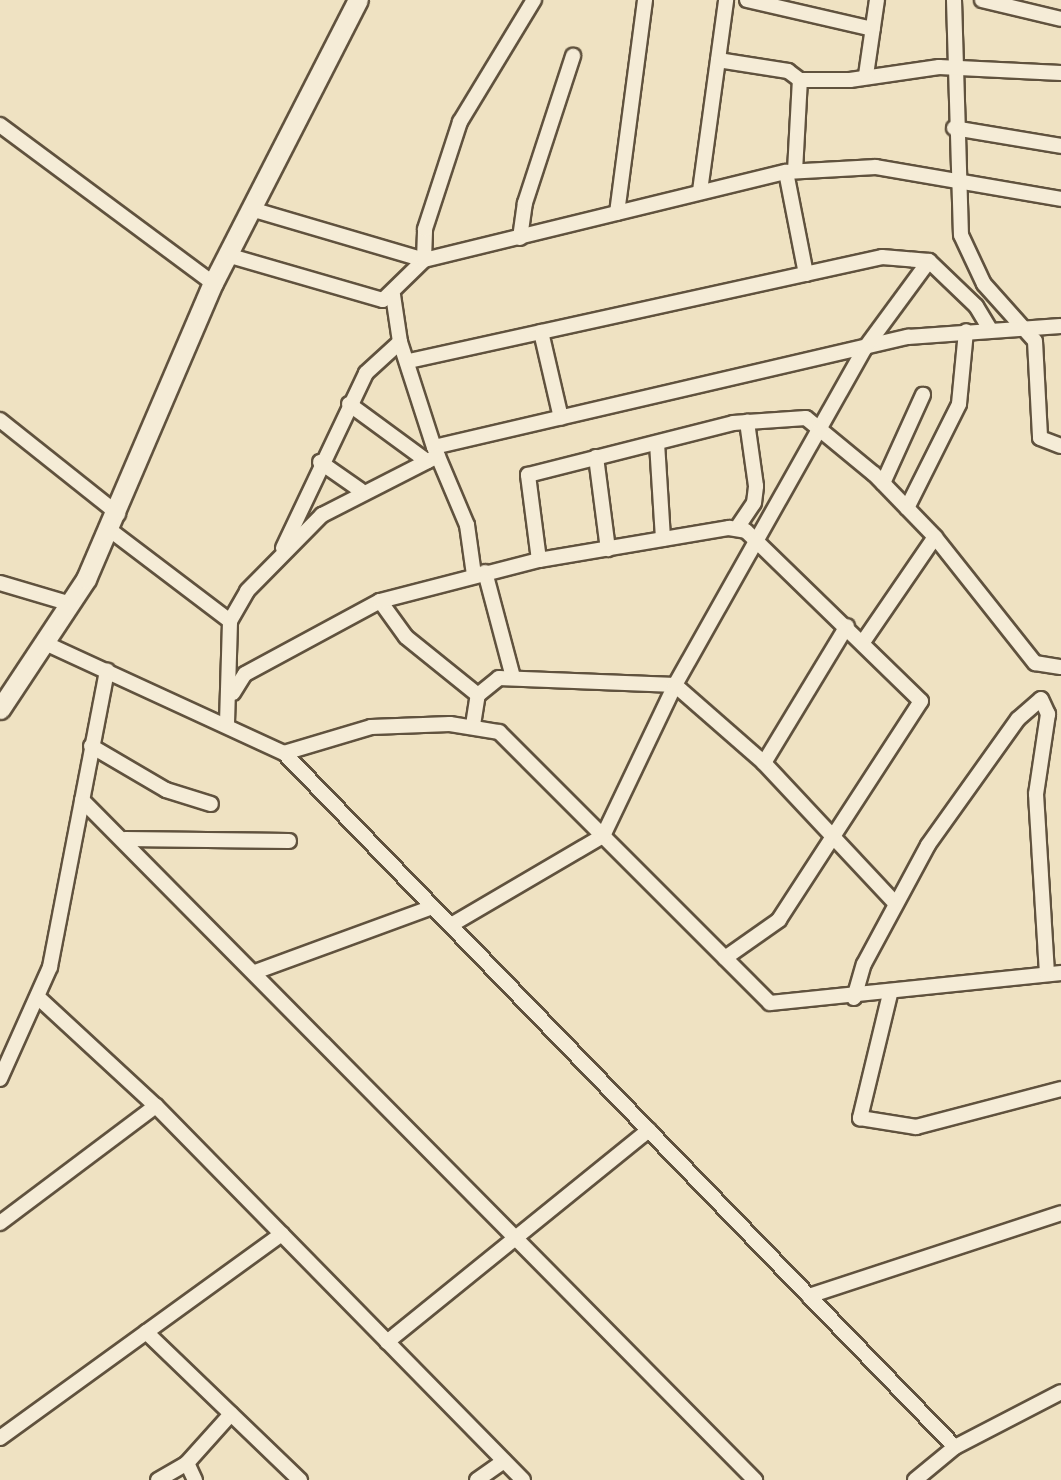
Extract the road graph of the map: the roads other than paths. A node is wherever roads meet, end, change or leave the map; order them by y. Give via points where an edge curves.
1 (358, 0) edge
2 (534, 0) edge
3 (645, 0) edge
4 (726, 0) edge
5 (747, 0) edge
6 (877, 0) edge
7 (954, 0) edge
8 (982, 0) edge
9 (1061, 19) edge
10 (873, 29) junction
11 (573, 56) dead end
12 (718, 60) junction
13 (949, 67) junction
14 (1061, 73) edge
15 (866, 75) junction
16 (800, 80) junction
17 (0, 125) edge
18 (954, 128) junction
19 (1061, 146) edge
20 (790, 172) junction
21 (952, 179) junction
22 (700, 191) junction
23 (1061, 199) edge
24 (251, 209) junction
25 (617, 213) junction
26 (520, 237) junction
27 (228, 255) junction
28 (424, 260) junction
29 (929, 261) junction
30 (806, 274) junction
31 (213, 283) junction
32 (393, 295) junction
33 (1061, 326) edge
34 (1022, 327) junction
35 (994, 329) junction
36 (966, 331) junction
37 (541, 332) junction
38 (400, 342) junction
39 (865, 348) junction
40 (409, 361) junction
41 (923, 395) dead end
42 (349, 404) junction
43 (561, 418) junction
44 (0, 420) edge
45 (747, 422) junction
46 (823, 430) junction
47 (657, 443) junction
48 (1061, 446) edge
49 (433, 455) junction
50 (596, 457) junction
51 (320, 463) junction
52 (883, 483) junction
53 (360, 490) junction
54 (907, 508) junction
55 (114, 522) junction
56 (737, 528) junction
57 (935, 537) junction
58 (663, 539) junction
59 (757, 539) junction
60 (608, 549) junction
61 (280, 554) junction
62 (539, 560) junction
63 (480, 574) junction
64 (0, 583) edge
65 (380, 601) junction
66 (71, 604) junction
67 (230, 621) junction
68 (847, 626) junction
69 (863, 642) junction
70 (47, 644) junction
71 (1054, 667) edge
72 (107, 670) junction
73 (513, 677) junction
74 (675, 685) junction
75 (233, 693) junction
76 (478, 695) junction
77 (3, 700) edge
78 (227, 723) junction
79 (473, 725) junction
80 (91, 746) junction
81 (284, 753) junction
82 (764, 763) junction
83 (82, 800) junction
84 (211, 804) dead end
85 (603, 836) junction
86 (830, 836) junction
87 (125, 839) junction
88 (289, 841) dead end
89 (893, 901) junction
90 (433, 907) junction
91 (451, 925) junction
92 (725, 958) junction
93 (255, 972) junction
94 (1054, 973) edge
95 (890, 993) junction
96 (848, 999) junction
97 (41, 1000) junction
98 (0, 1079) edge
99 (1061, 1089) edge
100 (156, 1106) junction
101 (649, 1130) junction
102 (1061, 1213) edge
103 (0, 1223) edge
104 (282, 1234) junction
105 (516, 1238) junction
106 (809, 1296) junction
107 (146, 1332) junction
108 (387, 1342) junction
109 (1061, 1392) edge
110 (231, 1414) junction
111 (0, 1438) edge
112 (955, 1447) junction
113 (504, 1461) junction
114 (187, 1462) junction
115 (158, 1480) edge
116 (195, 1480) edge
117 (300, 1480) edge
118 (477, 1480) edge
119 (523, 1480) edge
120 (755, 1480) edge
121 (915, 1480) edge

1 - 24 main road
2 - 28 street via 460,122 425,229
3 - 25 street
4 - 12 street
5 - 10 street
6 - 10 street
7 - 13 street
8 - 9 street
10 - 15 street
11 - 26 street via 525,204
12 - 16 street via 788,71
12 - 22 street
13 - 14 street
13 - 15 street
13 - 18 street
15 - 16 street
16 - 20 street
17 - 31 street
18 - 19 street
18 - 21 street
20 - 21 street via 876,167
20 - 22 street
20 - 30 street
21 - 23 street
21 - 34 street via 967,255 984,284
22 - 25 street
24 - 27 main road
24 - 28 street
25 - 26 street
26 - 28 street
27 - 31 main road
27 - 32 street via 372,300
28 - 32 street
29 - 30 street via 882,257
29 - 35 street
29 - 39 street
30 - 37 street
31 - 55 main road
32 - 38 street
33 - 34 street
34 - 35 street
34 - 48 street via 1038,352 1040,438
35 - 36 street
36 - 39 street
36 - 54 street via 959,404
37 - 40 street
37 - 43 street
38 - 40 street
38 - 42 street via 366,373
39 - 43 street
39 - 46 street
40 - 49 street
41 - 52 street
42 - 49 street
42 - 51 street
43 - 49 street
44 - 55 street
45 - 46 street via 806,418
45 - 47 street
45 - 56 street via 756,486 754,503
46 - 52 street
46 - 59 street
47 - 50 street
47 - 58 street
49 - 53 street
49 - 63 street via 467,525
50 - 60 street
50 - 62 street via 528,475
51 - 53 street
51 - 61 street
52 - 54 street
53 - 61 street
54 - 57 street
55 - 66 main road
55 - 67 street
56 - 58 street
56 - 59 street
57 - 69 street
57 - 71 street via 1035,663
58 - 60 street
59 - 68 street
59 - 74 street
60 - 62 street
61 - 67 street
62 - 63 street
63 - 65 street
63 - 73 street
64 - 66 street
65 - 75 street via 255,667
65 - 76 street via 406,637
66 - 70 main road
67 - 75 street via 226,656
68 - 69 street
68 - 82 street
69 - 86 street via 921,701
70 - 72 street
70 - 77 main road
72 - 78 street
72 - 80 street
73 - 74 street
73 - 76 street via 499,678
74 - 82 street
74 - 85 street
75 - 78 street
76 - 79 street
78 - 81 street
79 - 81 street via 371,727
79 - 85 street via 499,732
80 - 83 street
80 - 84 street via 166,790
81 - 90 street
82 - 86 street
83 - 87 street
83 - 97 street
85 - 91 street
85 - 92 street
86 - 89 street
86 - 92 street via 779,920
87 - 88 street
87 - 93 street
89 - 94 street via 989,758 1041,699 1048,714 1036,794
89 - 96 street
90 - 91 street
90 - 93 street
91 - 101 street
92 - 96 street via 770,1003
93 - 105 street
94 - 95 street
95 - 96 street
95 - 99 street via 860,1118 915,1127
97 - 98 street
97 - 100 street
100 - 103 street
100 - 104 street
101 - 105 street
101 - 106 street
102 - 106 street
104 - 107 street
104 - 108 street
105 - 108 street
105 - 120 street
106 - 112 street
107 - 110 street
107 - 111 street
108 - 113 street
109 - 112 street
110 - 114 street
110 - 117 street
112 - 121 street
113 - 118 street
113 - 119 street
114 - 115 street
114 - 116 street

